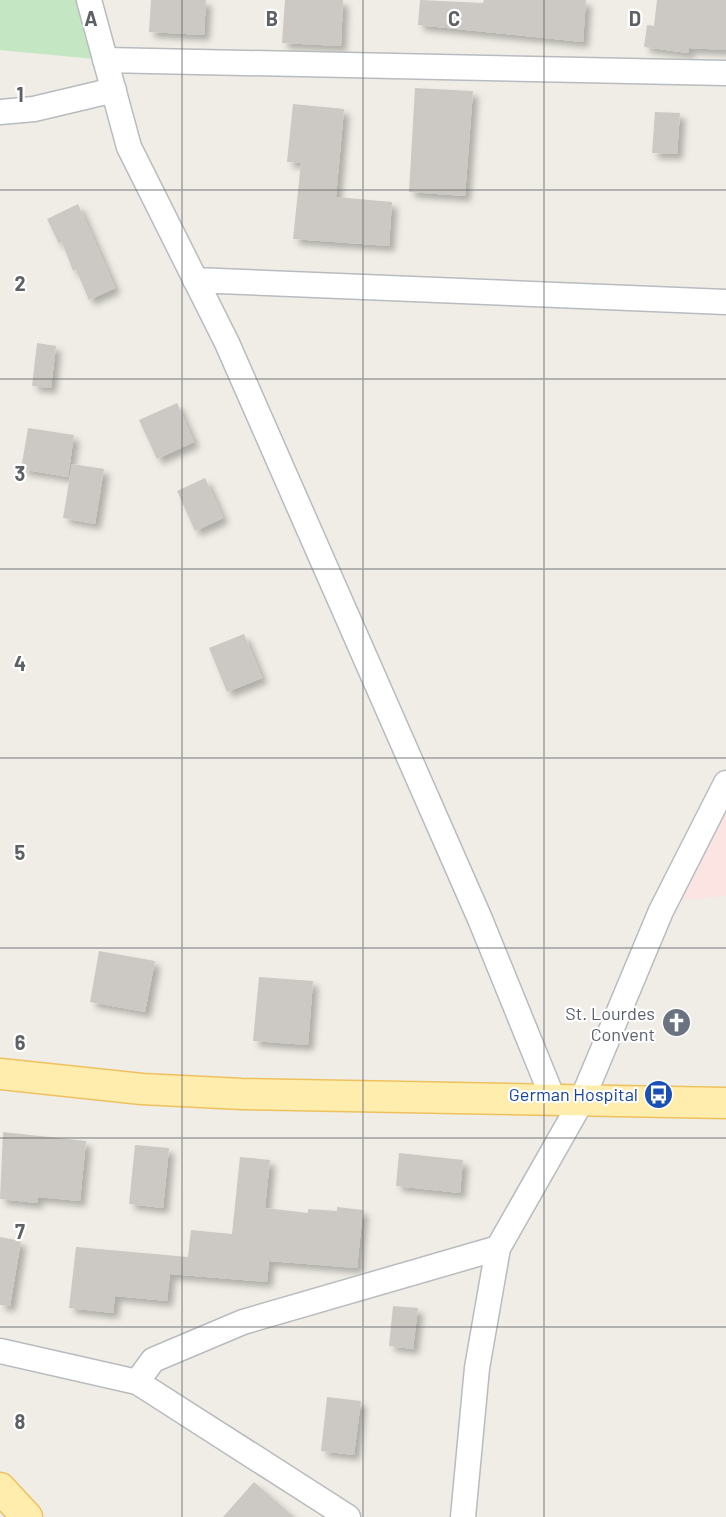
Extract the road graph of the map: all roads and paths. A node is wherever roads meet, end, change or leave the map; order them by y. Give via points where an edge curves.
1 (89, 0) edge
2 (105, 60) junction
3 (726, 73) edge
4 (114, 90) junction
5 (0, 112) edge
6 (195, 280) junction
7 (726, 302) edge
8 (726, 783) edge
9 (0, 1074) edge
10 (567, 1101) junction
11 (726, 1103) edge
12 (498, 1248) junction
13 (0, 1351) edge
14 (138, 1382) junction
15 (0, 1488) edge
16 (27, 1517) edge
17 (348, 1517) edge
18 (463, 1517) edge

1 - 2 street
2 - 3 street
2 - 4 street
4 - 5 street via 34,109
4 - 6 street via 129,147
6 - 7 street
6 - 10 street via 480,919
8 - 10 street
9 - 10 main road via 142,1089 242,1094
10 - 11 main road
10 - 12 street
12 - 14 street via 243,1322 153,1360
12 - 18 street via 477,1368
13 - 14 street
14 - 17 street
15 - 16 main road

